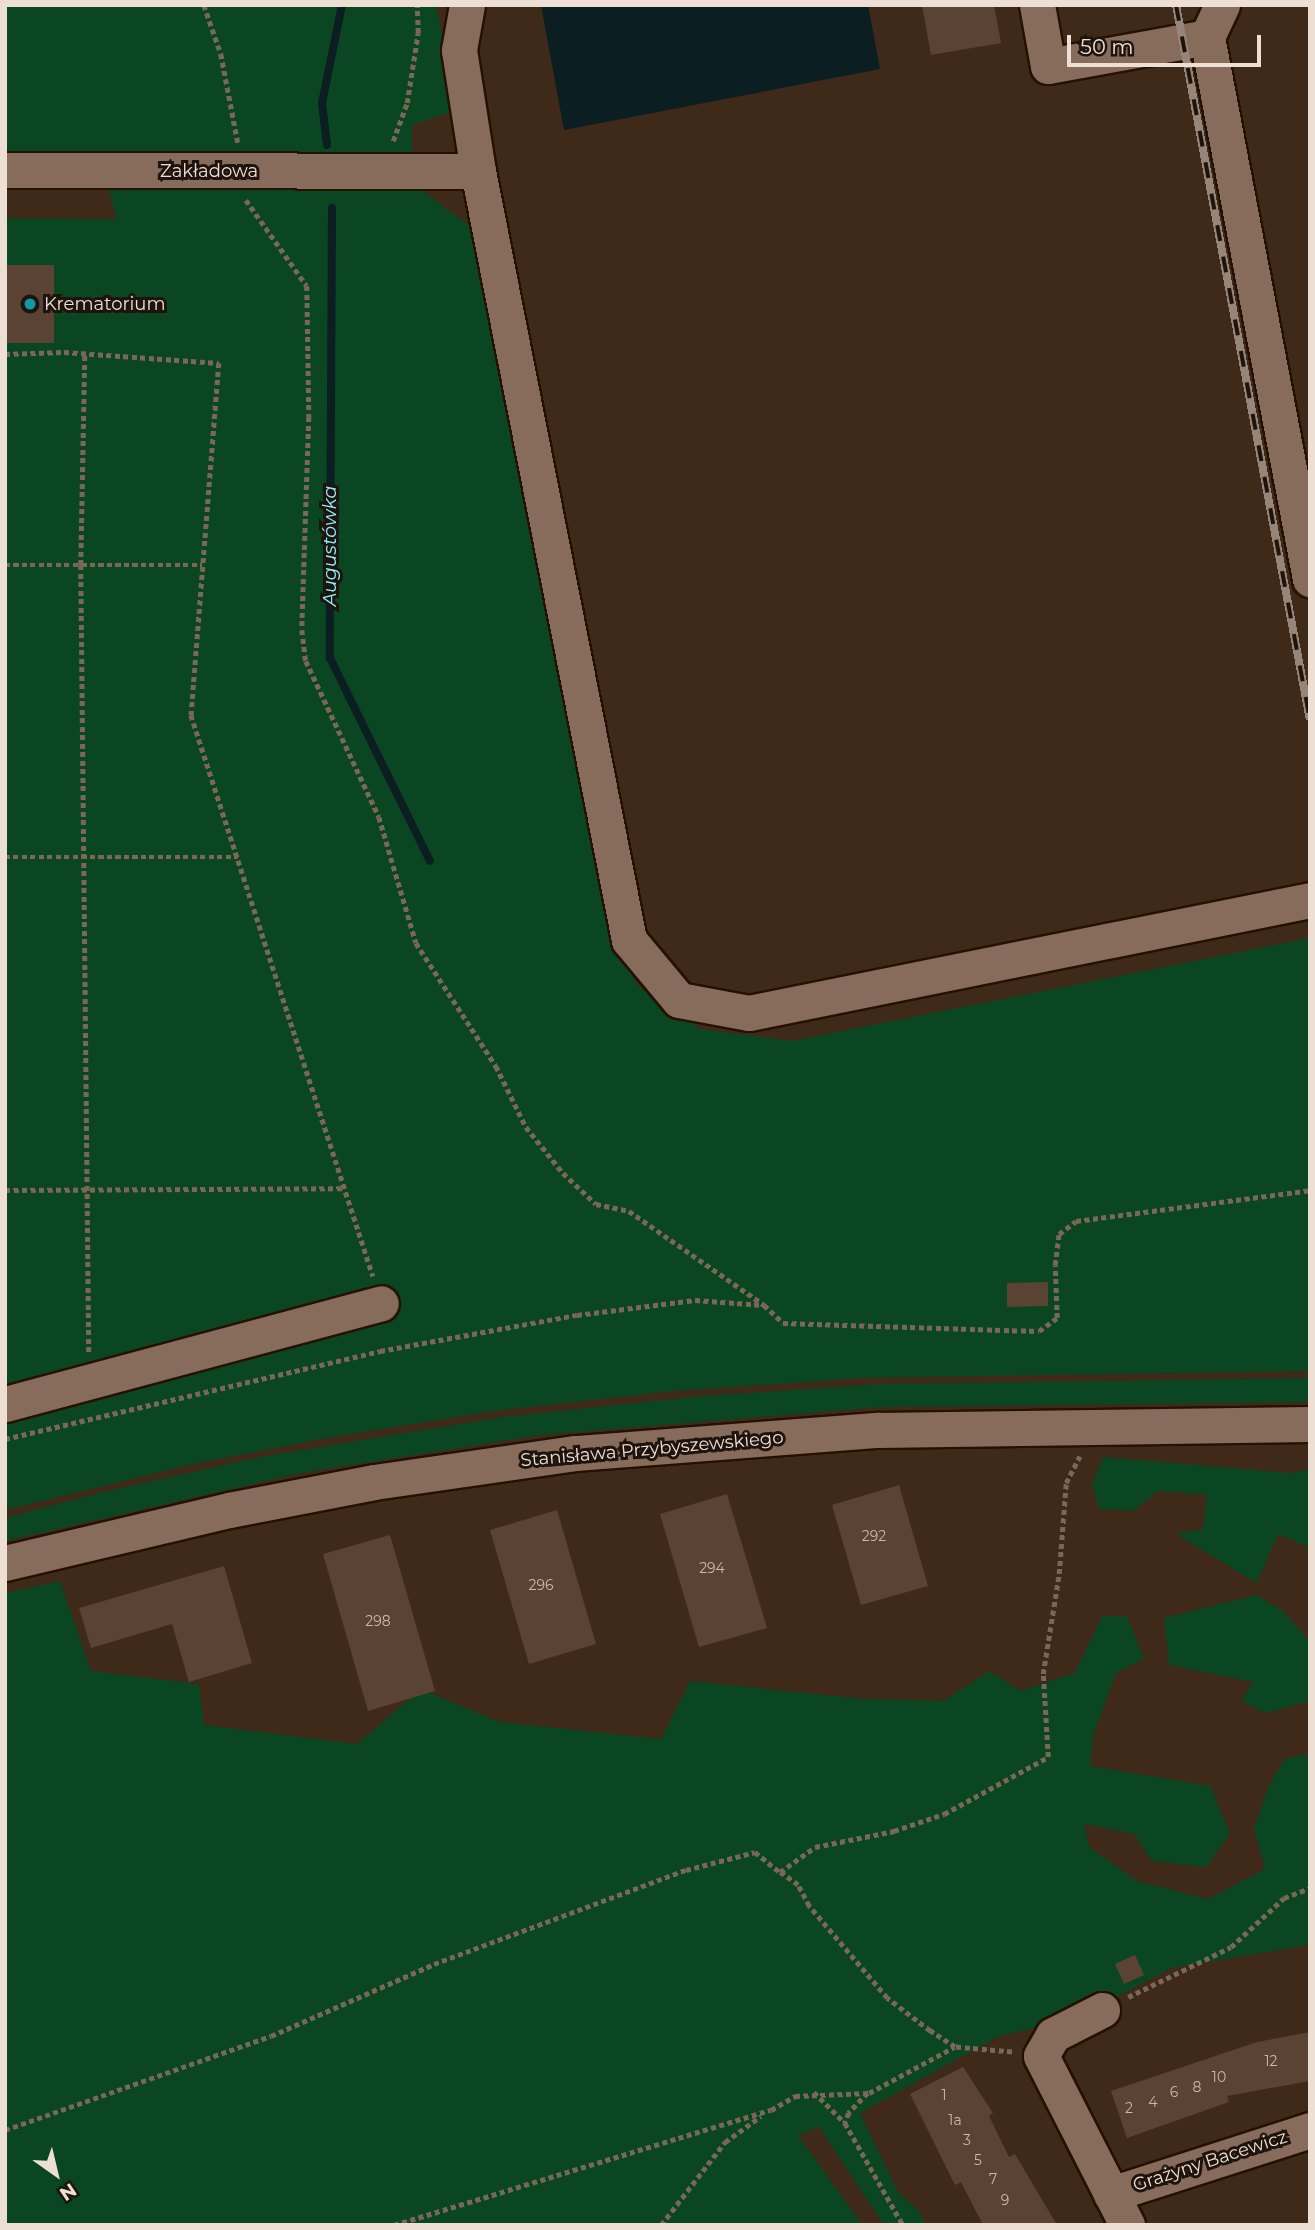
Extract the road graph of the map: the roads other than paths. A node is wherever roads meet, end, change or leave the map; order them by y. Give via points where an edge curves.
1 (467, 5) edge
2 (1037, 5) edge
3 (1222, 5) edge
4 (1207, 37) junction
5 (5, 170) edge
6 (478, 171) junction
7 (1310, 579) edge
8 (1310, 900) edge
9 (381, 1303) road end
10 (5, 1404) edge
11 (1310, 1424) edge
12 (5, 1563) edge
13 (1102, 2010) road end
14 (1310, 2130) edge
15 (1111, 2194) junction
16 (1126, 2225) edge

1 - 6 street via 459,50
2 - 4 street via 1048,66
3 - 4 street
4 - 7 street
5 - 6 street, Zakładowa
6 - 8 street via 629,940 679,1000 749,1013
9 - 10 street
11 - 12 street, Stanisława Przybyszewskiego via 877,1430 576,1453 334,1489
13 - 15 street, Grażyny Bacewicz via 1053,2035 1041,2056
14 - 15 street, Grażyny Bacewicz
15 - 16 street, Grażyny Bacewicz

